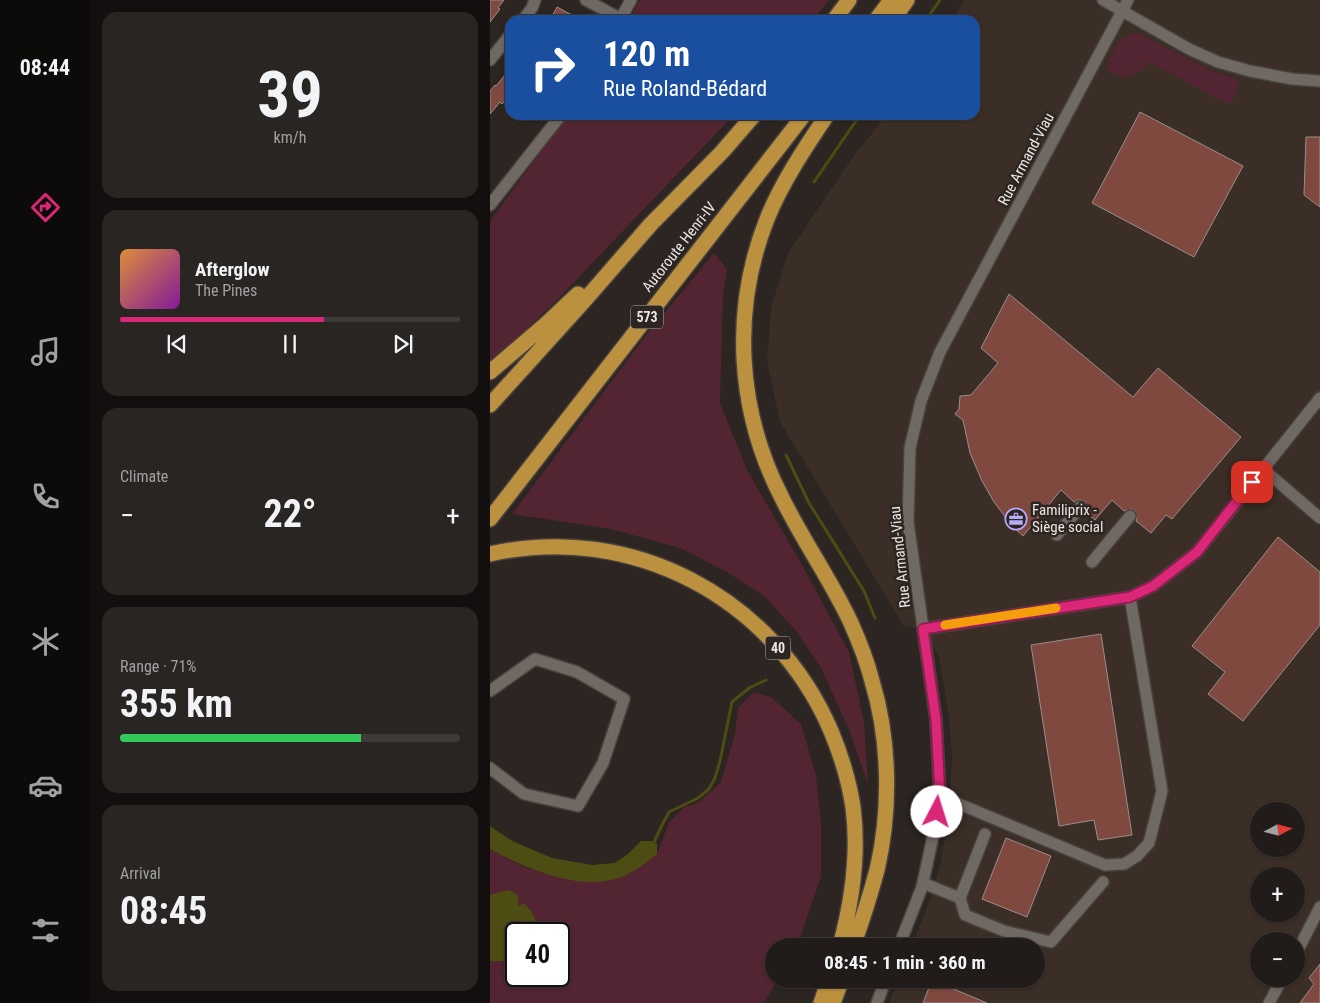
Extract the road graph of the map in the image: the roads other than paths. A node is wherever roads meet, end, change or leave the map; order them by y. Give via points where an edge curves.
1 (536, 0) edge
2 (586, 0) edge
3 (631, 0) edge
4 (849, 0) edge
5 (891, 0) edge
6 (907, 0) edge
7 (1103, 0) edge
8 (1128, 0) edge
9 (1122, 11) junction
10 (527, 15) edge
11 (614, 15) edge
12 (623, 15) edge
13 (838, 15) edge
14 (880, 15) edge
15 (896, 15) edge
16 (505, 42) edge
17 (490, 60) edge
18 (1320, 81) edge
19 (557, 120) edge
20 (750, 120) edge
21 (800, 120) edge
22 (824, 120) edge
23 (490, 205) edge
24 (651, 224) junction
25 (490, 372) edge
26 (1320, 398) edge
27 (490, 405) edge
28 (1263, 469) junction
29 (1080, 508) dead end
30 (1130, 516) dead end
31 (1320, 518) edge
32 (490, 519) edge
33 (1057, 536) dead end
34 (490, 554) edge
35 (1092, 562) dead end
36 (1130, 597) junction
37 (923, 629) junction
38 (490, 691) edge
39 (490, 768) edge
40 (940, 796) junction
41 (985, 834) dead end
42 (1103, 882) dead end
43 (923, 883) junction
44 (960, 898) junction
45 (1320, 907) edge
46 (1305, 936) edge
47 (842, 938) edge
48 (855, 938) edge
49 (902, 938) edge
50 (1278, 987) edge
51 (826, 988) edge
52 (839, 988) edge
53 (883, 988) edge
54 (821, 1003) edge
55 (833, 1003) edge
56 (877, 1003) edge
57 (1269, 1003) edge

1 - 10 street
2 - 11 street
3 - 12 street
4 - 13 highway
5 - 14 highway
6 - 15 highway
7 - 9 street
8 - 9 street, Rue Armand-Viau
9 - 18 street via 1218,62 1292,80
9 - 37 street, Rue Armand-Viau via 940,352 921,401 910,448 908,522
16 - 17 street
19 - 23 street
20 - 24 highway, Autoroute Henri-IV
21 - 32 highway, Autoroute Henri-IV / 573
22 - 48 highway via 780,191 764,227 746,296 743,355 751,414 767,466 780,496 851,623 873,683 881,721 886,778 884,831 877,868
24 - 25 highway via 545,325
24 - 27 highway, Autoroute Henri-IV
26 - 28 street
28 - 31 street
28 - 36 street via 1197,552 1153,586
29 - 33 street
30 - 35 street
34 - 47 highway, 40 via 557,546 593,549 646,560 707,588 735,606 767,636 812,693 836,745 848,782 853,808 854,855
36 - 37 street
36 - 40 street via 1162,791 1149,843 1137,856 1124,864 1105,865
37 - 40 street, Rue Armand-Viau via 936,720
38 - 39 street via 535,659 577,672 624,699 603,763 578,806 524,794
40 - 43 street, Rue Armand-Viau
41 - 44 street
42 - 44 street via 1051,942 1004,931 965,916
43 - 44 street
43 - 49 street, Rue Armand-Viau
45 - 46 street
50 - 57 street
51 - 54 highway
52 - 55 highway
53 - 56 street

